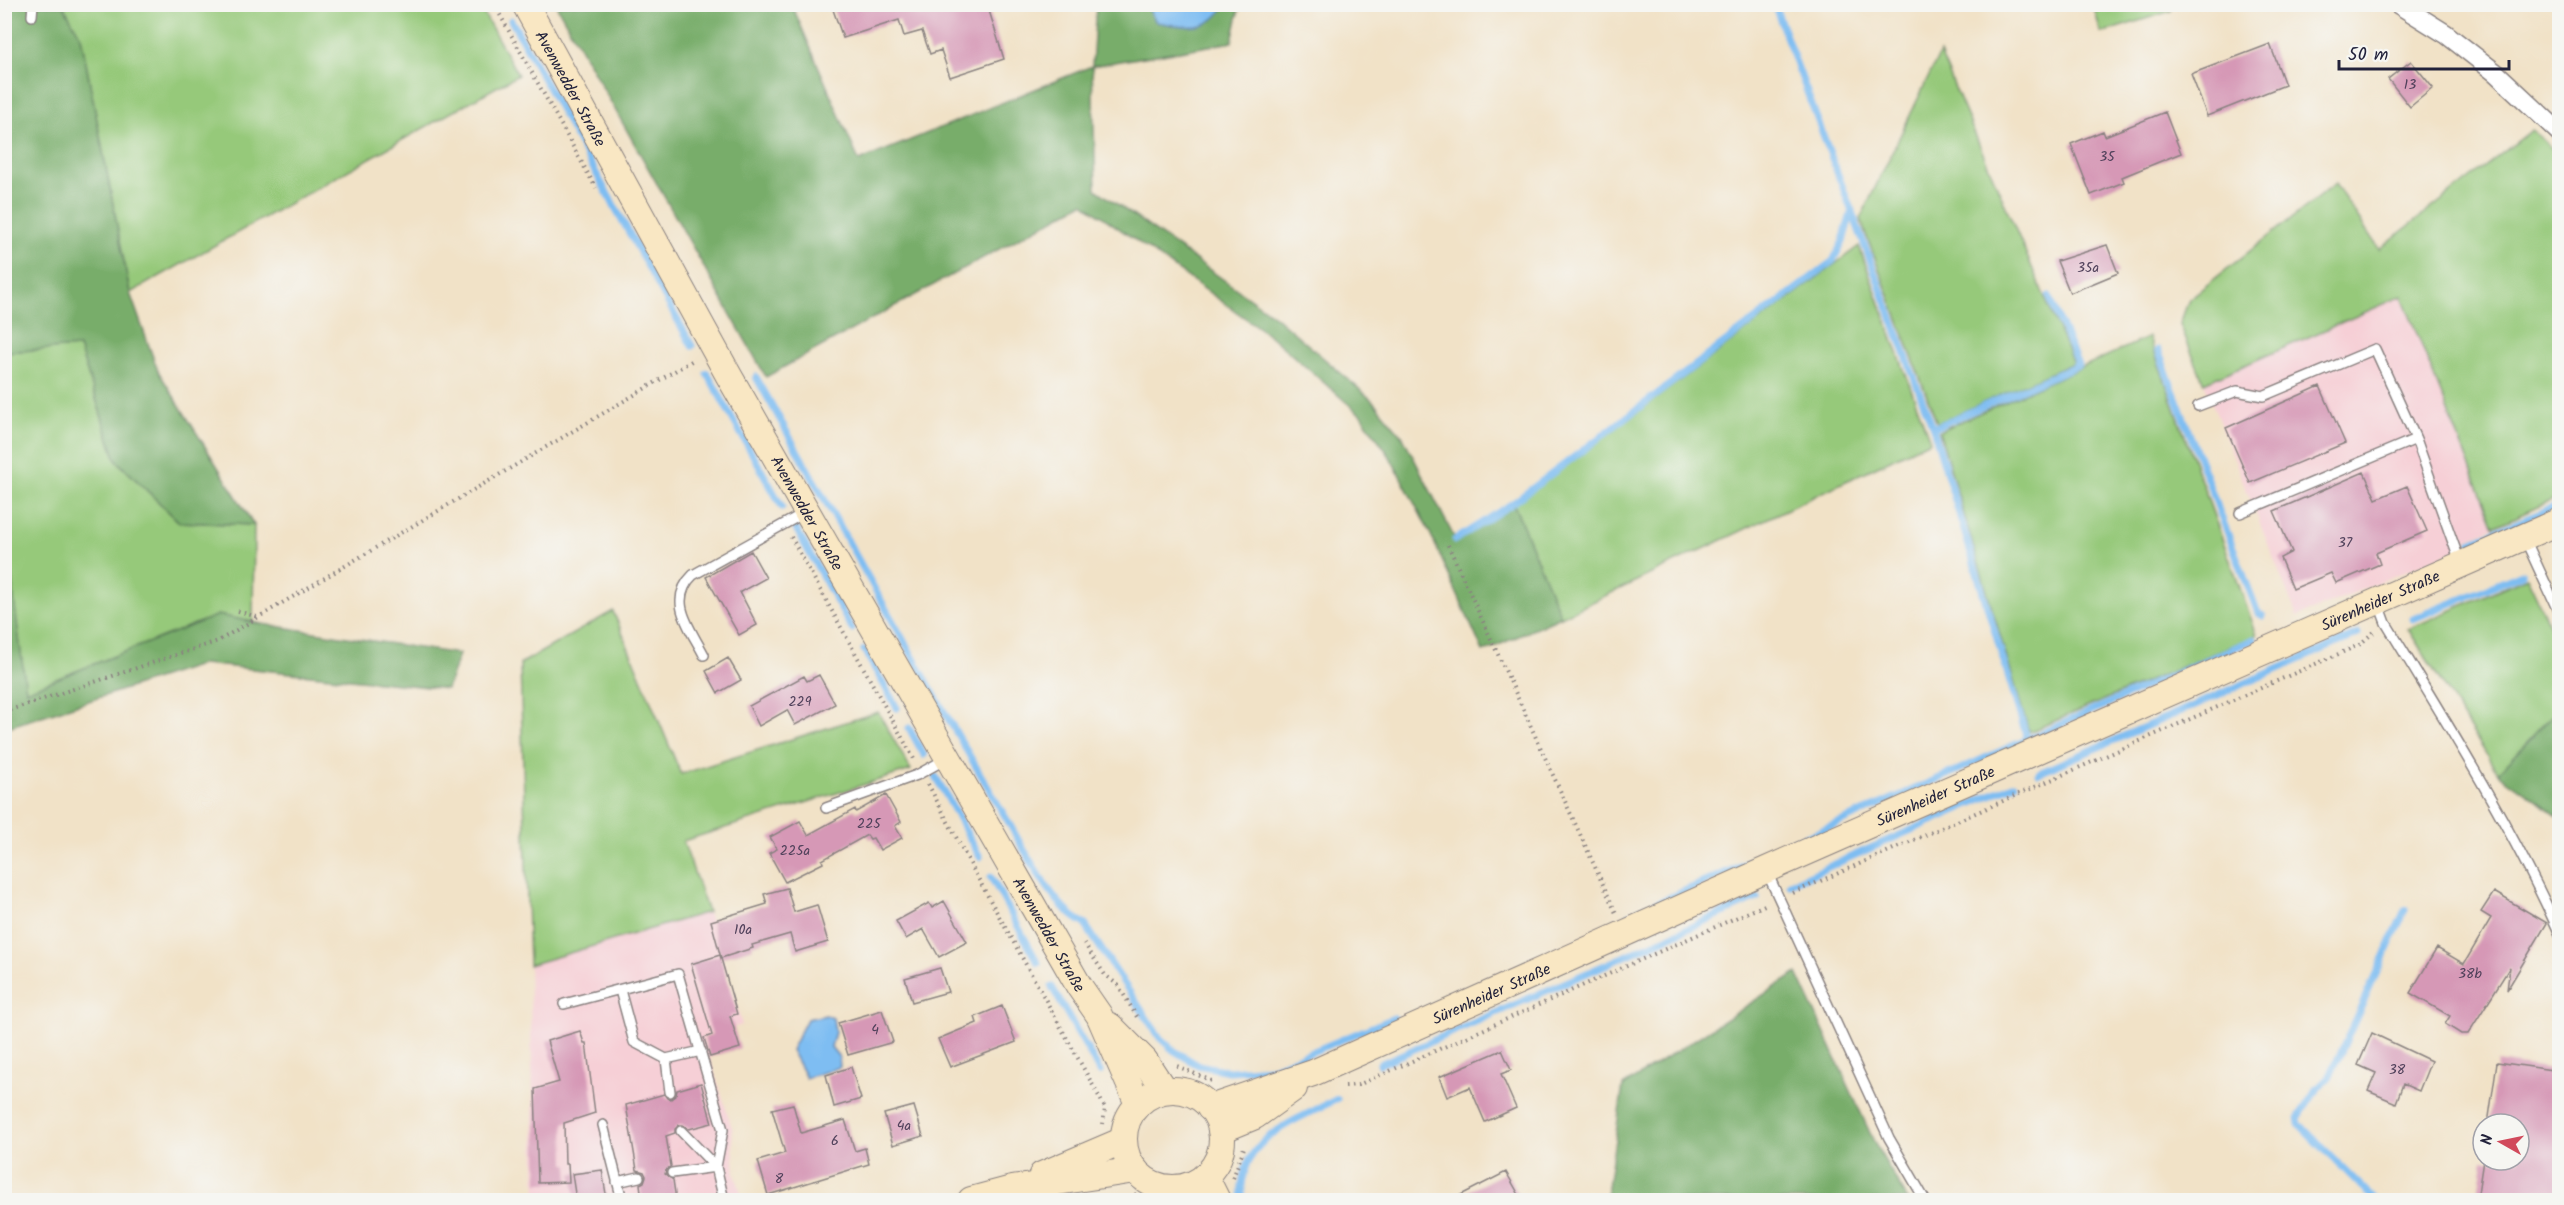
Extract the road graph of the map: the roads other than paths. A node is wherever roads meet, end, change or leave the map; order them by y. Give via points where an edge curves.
1 (33, 4) edge
2 (525, 4) edge
3 (2398, 4) edge
4 (32, 16) dead end
5 (2559, 133) edge
6 (2198, 406) dead end
7 (2416, 439) junction
8 (807, 511) junction
9 (2240, 513) dead end
10 (2559, 521) edge
11 (2524, 536) junction
12 (2461, 565) junction
13 (2382, 612) junction
14 (2559, 615) edge
15 (704, 656) dead end
16 (948, 758) junction
17 (826, 808) dead end
18 (1766, 870) junction
19 (2559, 934) edge
20 (620, 990) junction
21 (564, 1004) dead end
22 (1099, 1015) junction
23 (700, 1051) junction
24 (666, 1059) junction
25 (1164, 1090) junction
26 (670, 1092) dead end
27 (1138, 1104) junction
28 (1216, 1119) junction
29 (603, 1125) dead end
30 (681, 1131) dead end
31 (1124, 1140) junction
32 (716, 1167) junction
33 (1135, 1170) junction
34 (672, 1173) dead end
35 (1205, 1176) junction
36 (639, 1177) dead end
37 (617, 1182) junction
38 (1012, 1189) junction
39 (1224, 1192) edge
40 (1184, 1194) edge
41 (622, 1200) edge
42 (724, 1200) edge
43 (971, 1200) edge
44 (1925, 1200) edge

1 - 4 lane
2 - 8 street, Avenwedder Straße via 703,355
3 - 5 street via 2446,34 2496,73
6 - 7 lane via 2237,391 2263,396 2375,350
7 - 9 lane
7 - 12 lane
8 - 15 lane via 686,582 680,609
8 - 16 street, Avenwedder Straße
10 - 11 street, Sürenheider Straße
11 - 12 street, Sürenheider Straße
11 - 14 lane
12 - 13 street, Sürenheider Straße
13 - 18 street, Sürenheider Straße
13 - 19 lane via 2486,788
16 - 17 lane via 922,773
16 - 22 street, Avenwedder Straße
18 - 28 street, Sürenheider Straße via 1313,1073 1255,1116
18 - 44 lane via 1889,1138
20 - 21 lane
20 - 23 lane via 678,974
20 - 24 lane via 634,1042
22 - 25 street, Avenwedder Straße via 1145,1061
22 - 27 street, Avenwedder Straße
23 - 24 lane
23 - 32 lane via 723,1130
24 - 26 lane
25 - 27 street
25 - 28 street via 1198,1096
27 - 31 street via 1127,1121
28 - 35 street via 1221,1147
29 - 37 lane
30 - 32 lane
31 - 33 street
31 - 38 street
32 - 34 lane
32 - 42 lane
33 - 38 street
33 - 40 street via 1147,1181
35 - 39 street
35 - 40 street
36 - 37 lane
37 - 41 lane
38 - 43 street

